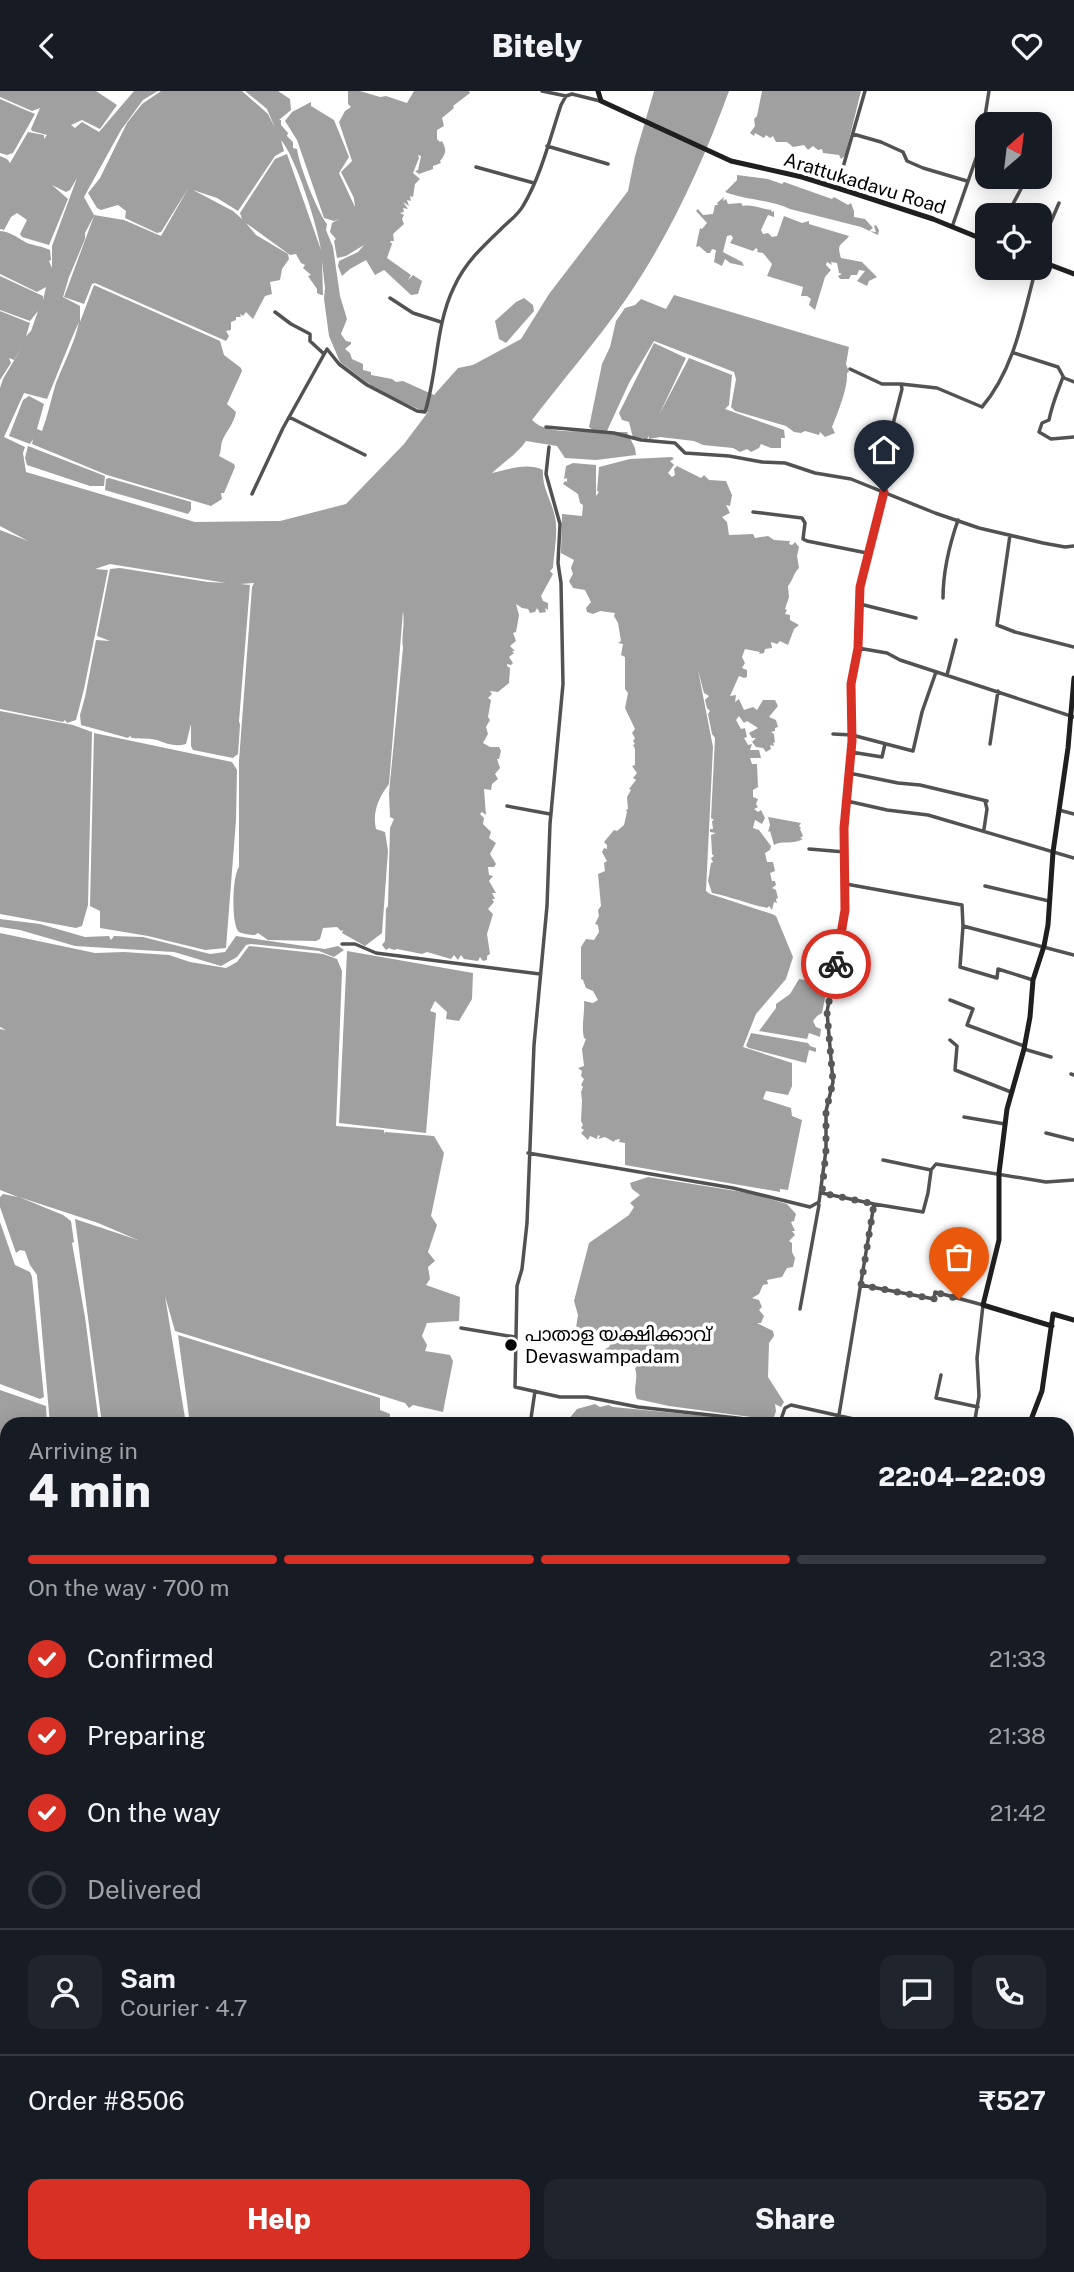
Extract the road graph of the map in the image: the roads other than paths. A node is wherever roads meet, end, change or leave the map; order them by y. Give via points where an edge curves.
1 (542, 91) edge
2 (598, 91) edge
3 (865, 91) edge
4 (989, 91) edge
5 (566, 96) junction
6 (601, 101) junction
7 (853, 134) junction
8 (547, 146) junction
9 (608, 165) dead end
10 (476, 167) dead end
11 (967, 181) junction
12 (534, 183) junction
13 (837, 188) junction
14 (1059, 203) dead end
15 (1052, 219) edge
16 (952, 226) junction
17 (975, 236) edge
18 (1052, 266) edge
19 (1074, 274) edge
20 (1033, 280) edge
21 (390, 299) dead end
22 (275, 313) dead end
23 (442, 322) junction
24 (324, 353) junction
25 (1014, 353) junction
26 (850, 369) dead end
27 (1063, 377) junction
28 (1074, 382) edge
29 (901, 384) junction
30 (289, 418) junction
31 (546, 427) dead end
32 (892, 428) dead end
33 (1074, 437) edge
34 (549, 447) dead end
35 (365, 455) dead end
36 (884, 492) junction
37 (252, 494) dead end
38 (753, 512) dead end
39 (958, 520) junction
40 (1010, 535) junction
41 (1074, 546) edge
42 (867, 553) junction
43 (943, 598) dead end
44 (859, 604) junction
45 (915, 618) dead end
46 (956, 640) dead end
47 (1074, 647) edge
48 (858, 648) junction
49 (936, 672) junction
50 (947, 675) junction
51 (1074, 678) edge
52 (998, 691) junction
53 (1072, 716) edge
54 (833, 734) dead end
55 (852, 735) junction
56 (885, 744) junction
57 (990, 744) dead end
58 (851, 752) junction
59 (849, 773) junction
60 (846, 801) junction
61 (507, 806) dead end
62 (1058, 810) junction
63 (551, 814) junction
64 (1074, 814) edge
65 (984, 830) junction
66 (809, 849) dead end
67 (845, 852) junction
68 (1053, 852) junction
69 (1074, 858) edge
70 (846, 884) junction
71 (985, 886) dead end
72 (1049, 901) junction
73 (963, 926) junction
74 (342, 944) dead end
75 (1044, 946) junction
76 (1074, 955) edge
77 (540, 974) junction
78 (1033, 980) junction
79 (950, 1000) dead end
80 (950, 1040) dead end
81 (1024, 1048) junction
82 (1051, 1057) dead end
83 (1012, 1092) junction
84 (964, 1117) dead end
85 (1005, 1124) junction
86 (1046, 1133) dead end
87 (1074, 1140) edge
88 (528, 1153) junction
89 (883, 1160) dead end
90 (931, 1170) junction
91 (999, 1173) junction
92 (1074, 1180) edge
93 (822, 1193) junction
94 (819, 1202) junction
95 (874, 1204) junction
96 (861, 1285) junction
97 (983, 1305) junction
98 (800, 1309) dead end
99 (1074, 1319) edge
100 (1052, 1326) junction
101 (461, 1328) dead end
102 (515, 1337) junction
103 (941, 1375) dead end
104 (534, 1391) junction
105 (978, 1407) junction
106 (839, 1415) junction
107 (531, 1417) edge
108 (727, 1417) edge
109 (783, 1417) edge
110 (851, 1417) edge
111 (976, 1417) edge
112 (1032, 1417) edge

1 - 5 street
2 - 6 street
3 - 7 street
4 - 11 street via 983,135
5 - 6 street
5 - 8 street
6 - 13 street, Arattukadavu Road via 731,161
7 - 11 street via 903,152 907,161 930,171
7 - 13 street
8 - 9 street
8 - 12 street
10 - 12 street
11 - 16 street
12 - 23 street via 523,207 471,258 453,288
13 - 16 street, Arattukadavu Road
14 - 15 street
16 - 17 street, Arattukadavu Road
18 - 19 street
20 - 25 street
21 - 23 street
22 - 24 street via 310,334 310,341
23 - 24 street via 425,412 367,385 339,364 330,349
24 - 30 street
25 - 27 street via 1058,367
25 - 29 street via 982,407 937,388
26 - 29 street via 882,384
27 - 28 street
27 - 33 street via 1049,419 1039,432 1051,439
29 - 32 street
30 - 35 street
30 - 37 street
31 - 36 street via 614,432 675,443 685,453 785,463
34 - 63 street via 546,474 560,524 564,640
36 - 39 street
36 - 42 street
38 - 42 street via 802,518 803,539
39 - 40 street
39 - 43 street via 947,558
40 - 41 street
40 - 47 street via 997,625
42 - 44 street
44 - 45 street
44 - 48 street
46 - 50 street
48 - 49 street via 887,653
48 - 55 street via 851,684
49 - 50 street
49 - 56 street via 913,751
50 - 52 street
51 - 53 street
52 - 53 street
52 - 57 street
53 - 62 street
54 - 55 street
55 - 56 street
55 - 58 street
56 - 58 street via 882,757
58 - 59 street
59 - 60 street
59 - 65 street via 986,801
60 - 65 street
60 - 67 street
61 - 63 street
62 - 64 street
62 - 68 street
63 - 77 street
65 - 68 street
66 - 67 street
67 - 70 street
68 - 69 street
68 - 72 street
70 - 73 street via 962,905
70 - 93 street via 827,1012 833,1082 826,1111
71 - 72 street
72 - 75 street
73 - 75 street
73 - 78 street via 960,967 997,978 998,969
74 - 77 street via 376,953
75 - 76 street
75 - 78 street
77 - 88 street
78 - 81 street
79 - 81 street via 972,1009 967,1025
80 - 83 street via 957,1047 955,1070
81 - 82 street
81 - 83 street
83 - 85 street
84 - 85 street
85 - 91 street
86 - 87 street
88 - 94 street via 733,1188 810,1207
88 - 102 street
89 - 90 street
90 - 91 street via 936,1164
90 - 95 street via 923,1212
91 - 92 street via 1046,1182
91 - 97 street via 999,1240
93 - 94 street
93 - 95 street
94 - 98 street
95 - 96 street
96 - 97 street via 934,1299 935,1292
96 - 106 street
97 - 100 street
97 - 105 street
99 - 100 street via 1053,1314
100 - 112 street via 1042,1391
101 - 102 street
102 - 104 street via 515,1387
103 - 105 street via 936,1398
104 - 107 street
104 - 108 street
105 - 111 street
106 - 109 street via 791,1405
106 - 110 street

